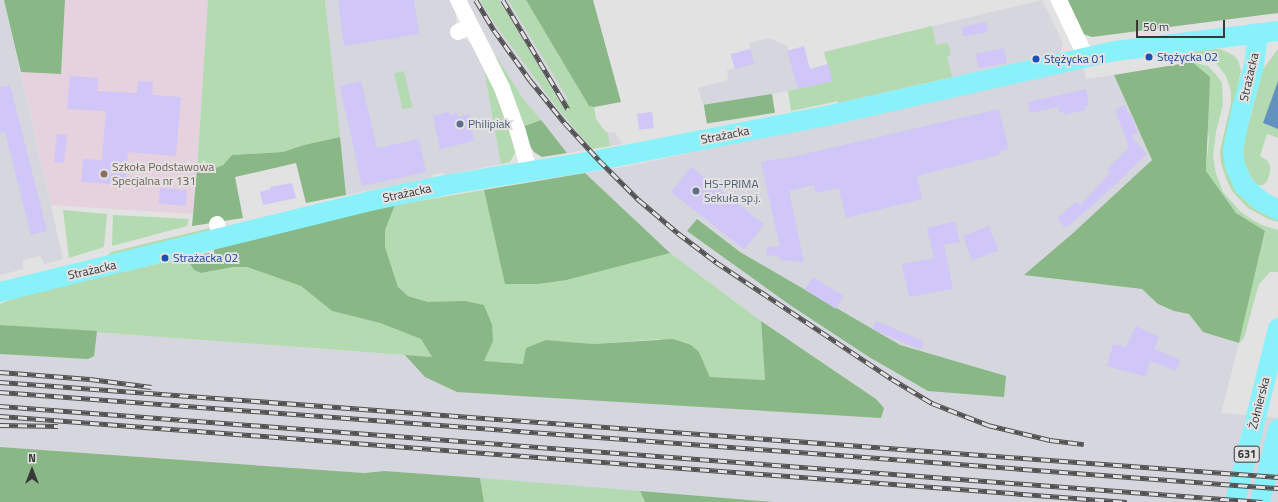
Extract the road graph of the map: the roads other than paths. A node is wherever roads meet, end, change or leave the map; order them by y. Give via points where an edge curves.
1 (458, 0) edge
2 (1059, 0) edge
3 (1278, 31) edge
4 (1258, 33) junction
5 (1086, 57) junction
6 (529, 171) junction
7 (1278, 210) edge
8 (0, 292) edge
9 (1278, 328) edge
10 (1278, 429) edge
11 (1235, 502) edge
12 (1260, 502) edge

1 - 6 street via 465,29 508,103
2 - 5 street
3 - 4 main road
4 - 5 main road, Strażacka via 1147,46
4 - 7 main road, Strażacka via 1254,65 1233,151 1235,166 1244,186 1261,201
5 - 6 main road, Strażacka via 835,114 599,160
6 - 8 main road, Strażacka via 451,184 219,231
9 - 11 main road, Żołnierska / 631
10 - 12 main road, Żołnierska / 631

